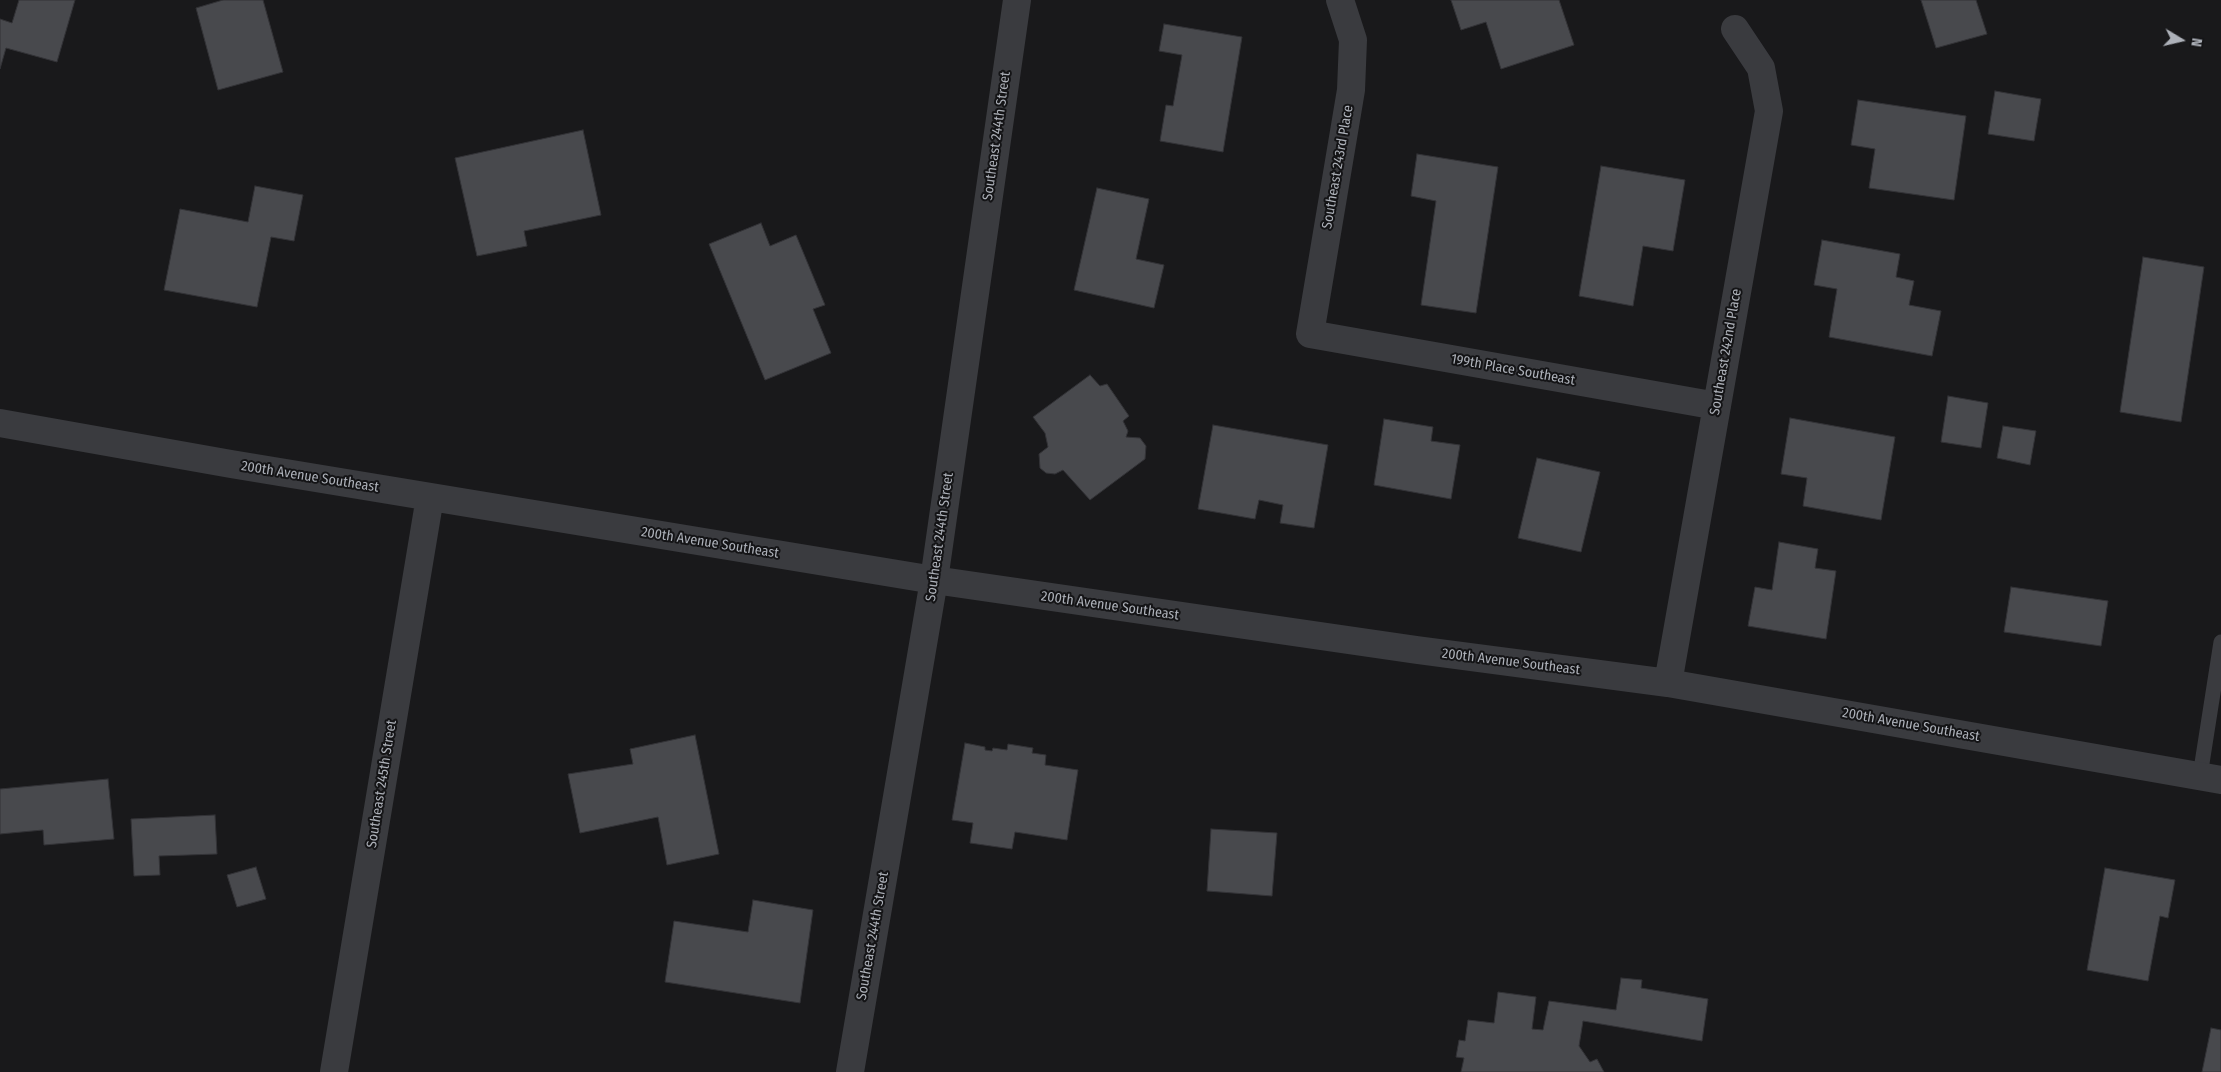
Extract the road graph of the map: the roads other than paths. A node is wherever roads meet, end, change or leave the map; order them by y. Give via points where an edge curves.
1 (1017, 0) edge
2 (1340, 0) edge
3 (1735, 29) dead end
4 (1310, 334) joint
5 (1717, 406) junction
6 (0, 423) edge
7 (430, 497) junction
8 (934, 580) junction
9 (2221, 642) edge
10 (1668, 683) junction
11 (2217, 700) edge
12 (2210, 778) edge
13 (334, 1072) edge
14 (850, 1072) edge

1 - 8 street, Southeast 244th Street
2 - 4 street, Southeast 243rd Place via 1353,40 1351,90
3 - 5 street, Southeast 242nd Place via 1761,68 1769,111
4 - 5 street, 199th Place Southeast
5 - 10 street, Southeast 242nd Place
6 - 7 street, 200th Avenue Southeast
7 - 8 street, 200th Avenue Southeast
7 - 13 street, Southeast 245th Street
8 - 10 street, 200th Avenue Southeast
8 - 14 street, Southeast 244th Street
9 - 11 lane
10 - 12 street, 200th Avenue Southeast
11 - 12 lane

